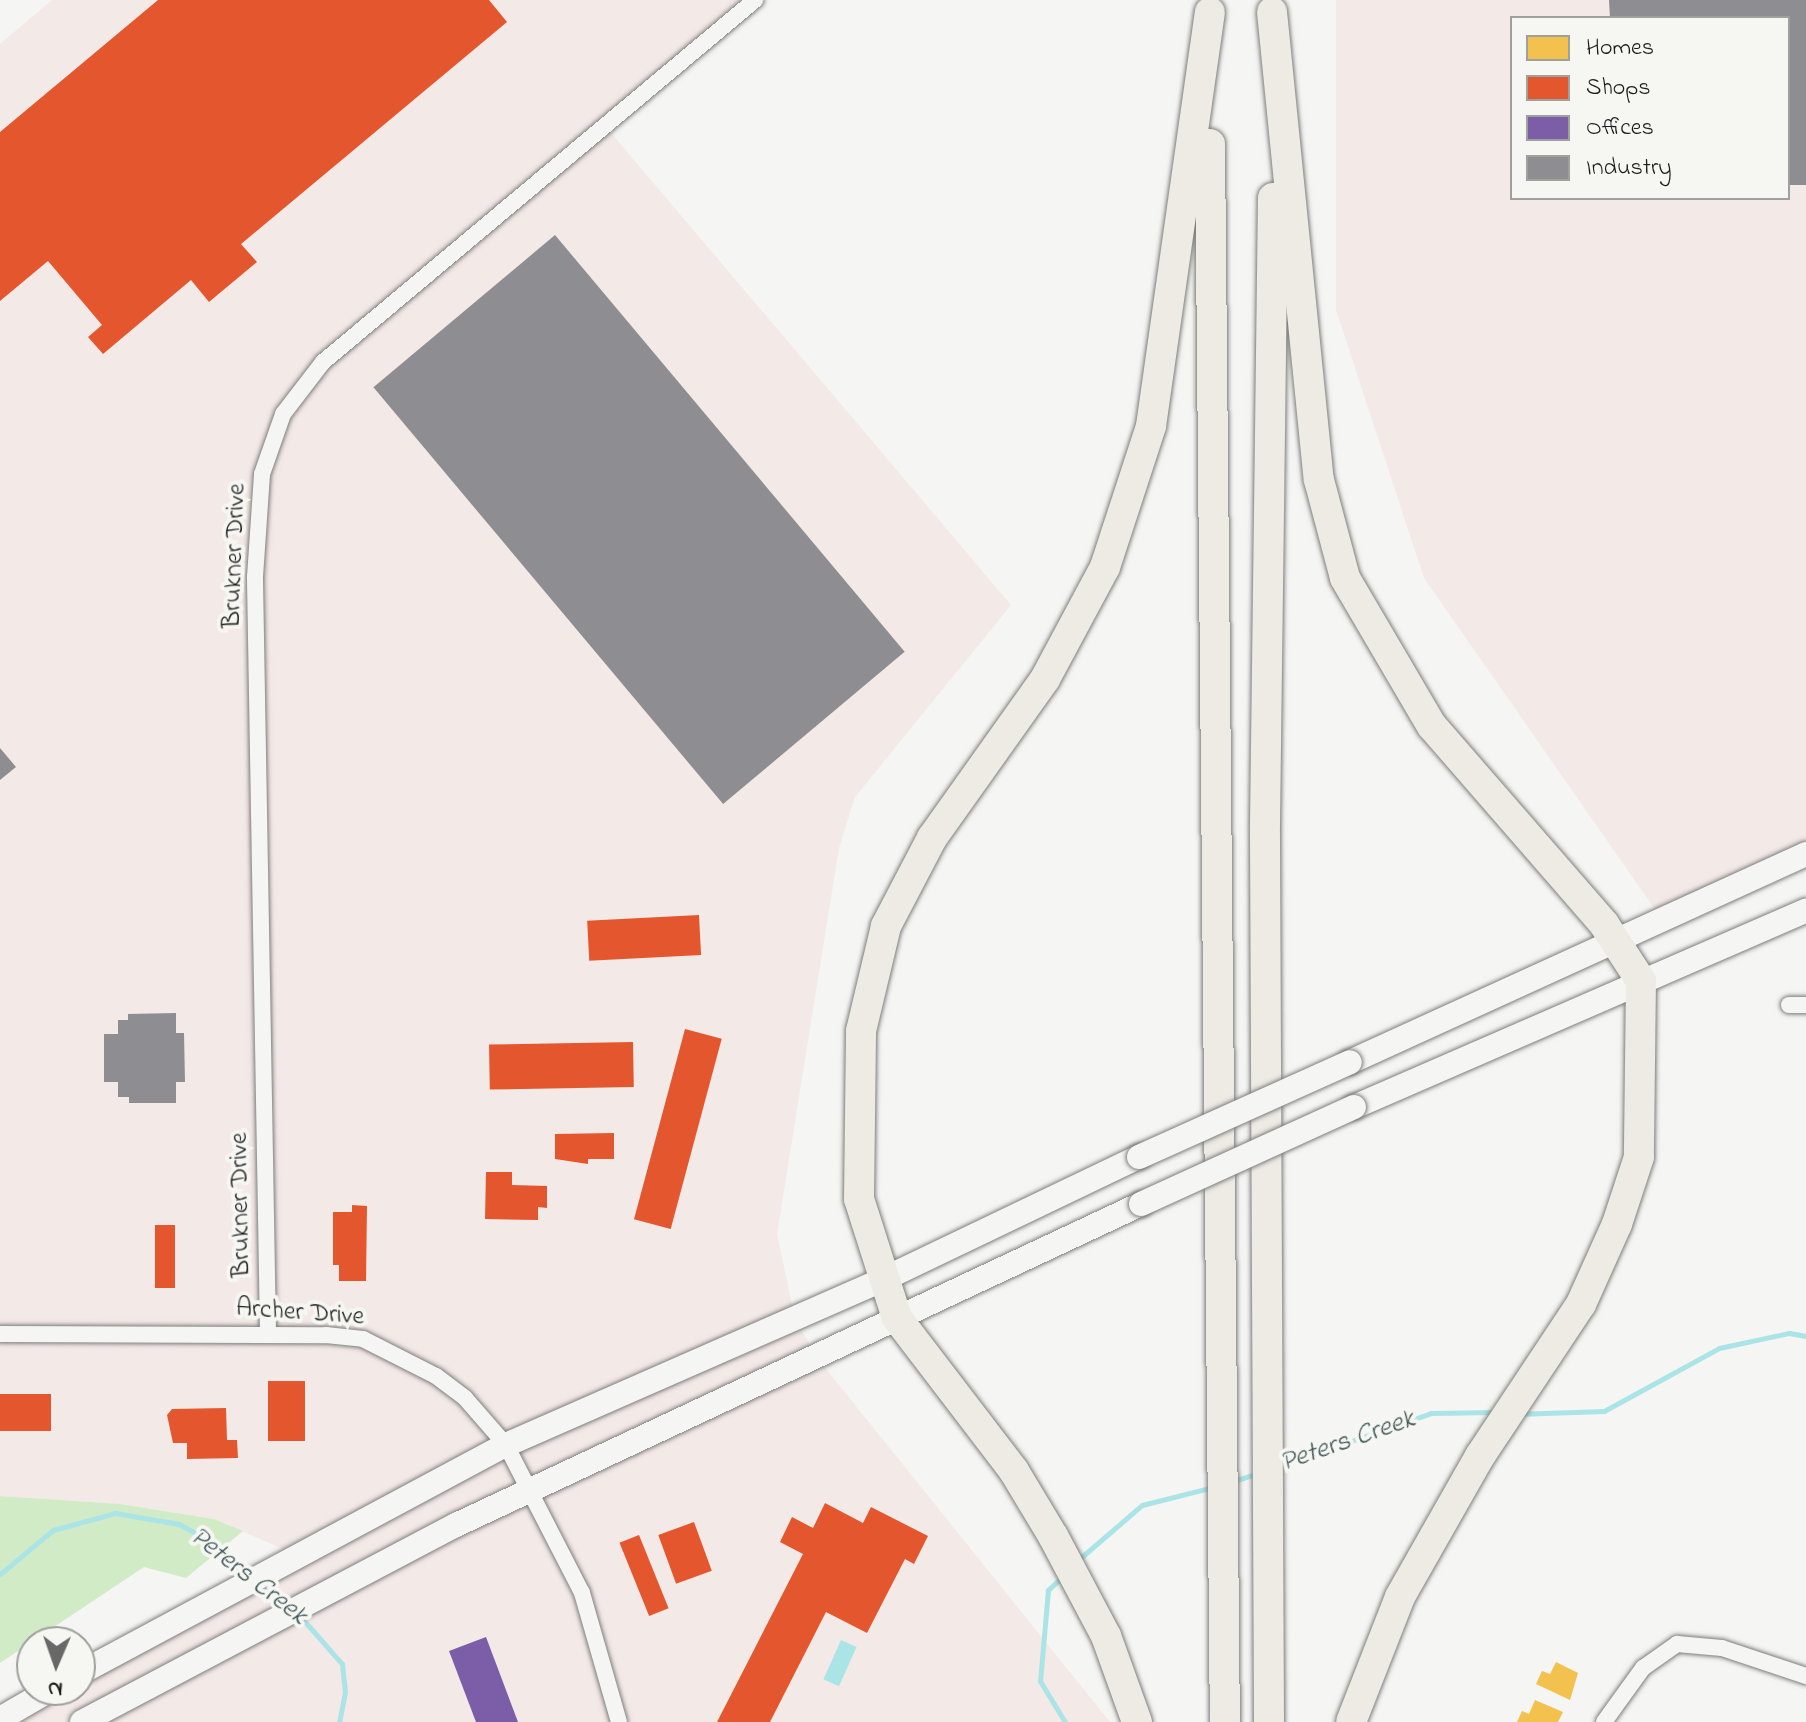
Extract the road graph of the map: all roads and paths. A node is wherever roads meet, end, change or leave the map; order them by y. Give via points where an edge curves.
1 (755, 0) edge
2 (1210, 6) edge
3 (1272, 6) edge
4 (1806, 854) edge
5 (1806, 910) edge
6 (1614, 939) junction
7 (1641, 981) junction
8 (884, 1279) junction
9 (897, 1318) junction
10 (268, 1332) junction
11 (0, 1334) edge
12 (506, 1445) junction
13 (531, 1492) junction
14 (96, 1664) edge
15 (1806, 1676) edge
16 (22, 1706) edge
17 (0, 1719) edge
18 (82, 1722) edge
19 (619, 1722) edge
20 (1137, 1722) edge
21 (1225, 1722) edge
22 (1269, 1722) edge
23 (1351, 1722) edge
24 (1604, 1722) edge

1 - 10 street, Brukner Drive via 323,362 283,414 262,474 255,577
2 - 8 highway via 1151,426 1105,567 1045,679 932,838 886,926 861,1031 859,1199
2 - 21 highway
3 - 6 highway via 1319,480 1345,578 1432,726
3 - 22 highway via 1265,824
4 - 6 main road
5 - 7 main road
6 - 7 highway
6 - 8 main road, bridge
7 - 9 main road, bridge
7 - 23 highway via 1639,1157 1617,1224 1581,1304 1480,1456 1400,1597
8 - 9 highway
8 - 12 main road
9 - 13 main road
9 - 20 highway via 1014,1471 1053,1536 1106,1636
10 - 11 street, Archer Drive
10 - 12 street, Archer Drive via 363,1339 397,1353 465,1398
12 - 13 street, Archer Drive
12 - 14 main road
13 - 18 main road via 333,1588
13 - 19 street, Archer Drive via 582,1593
15 - 24 street via 1722,1648 1677,1644 1643,1668
16 - 17 main road

